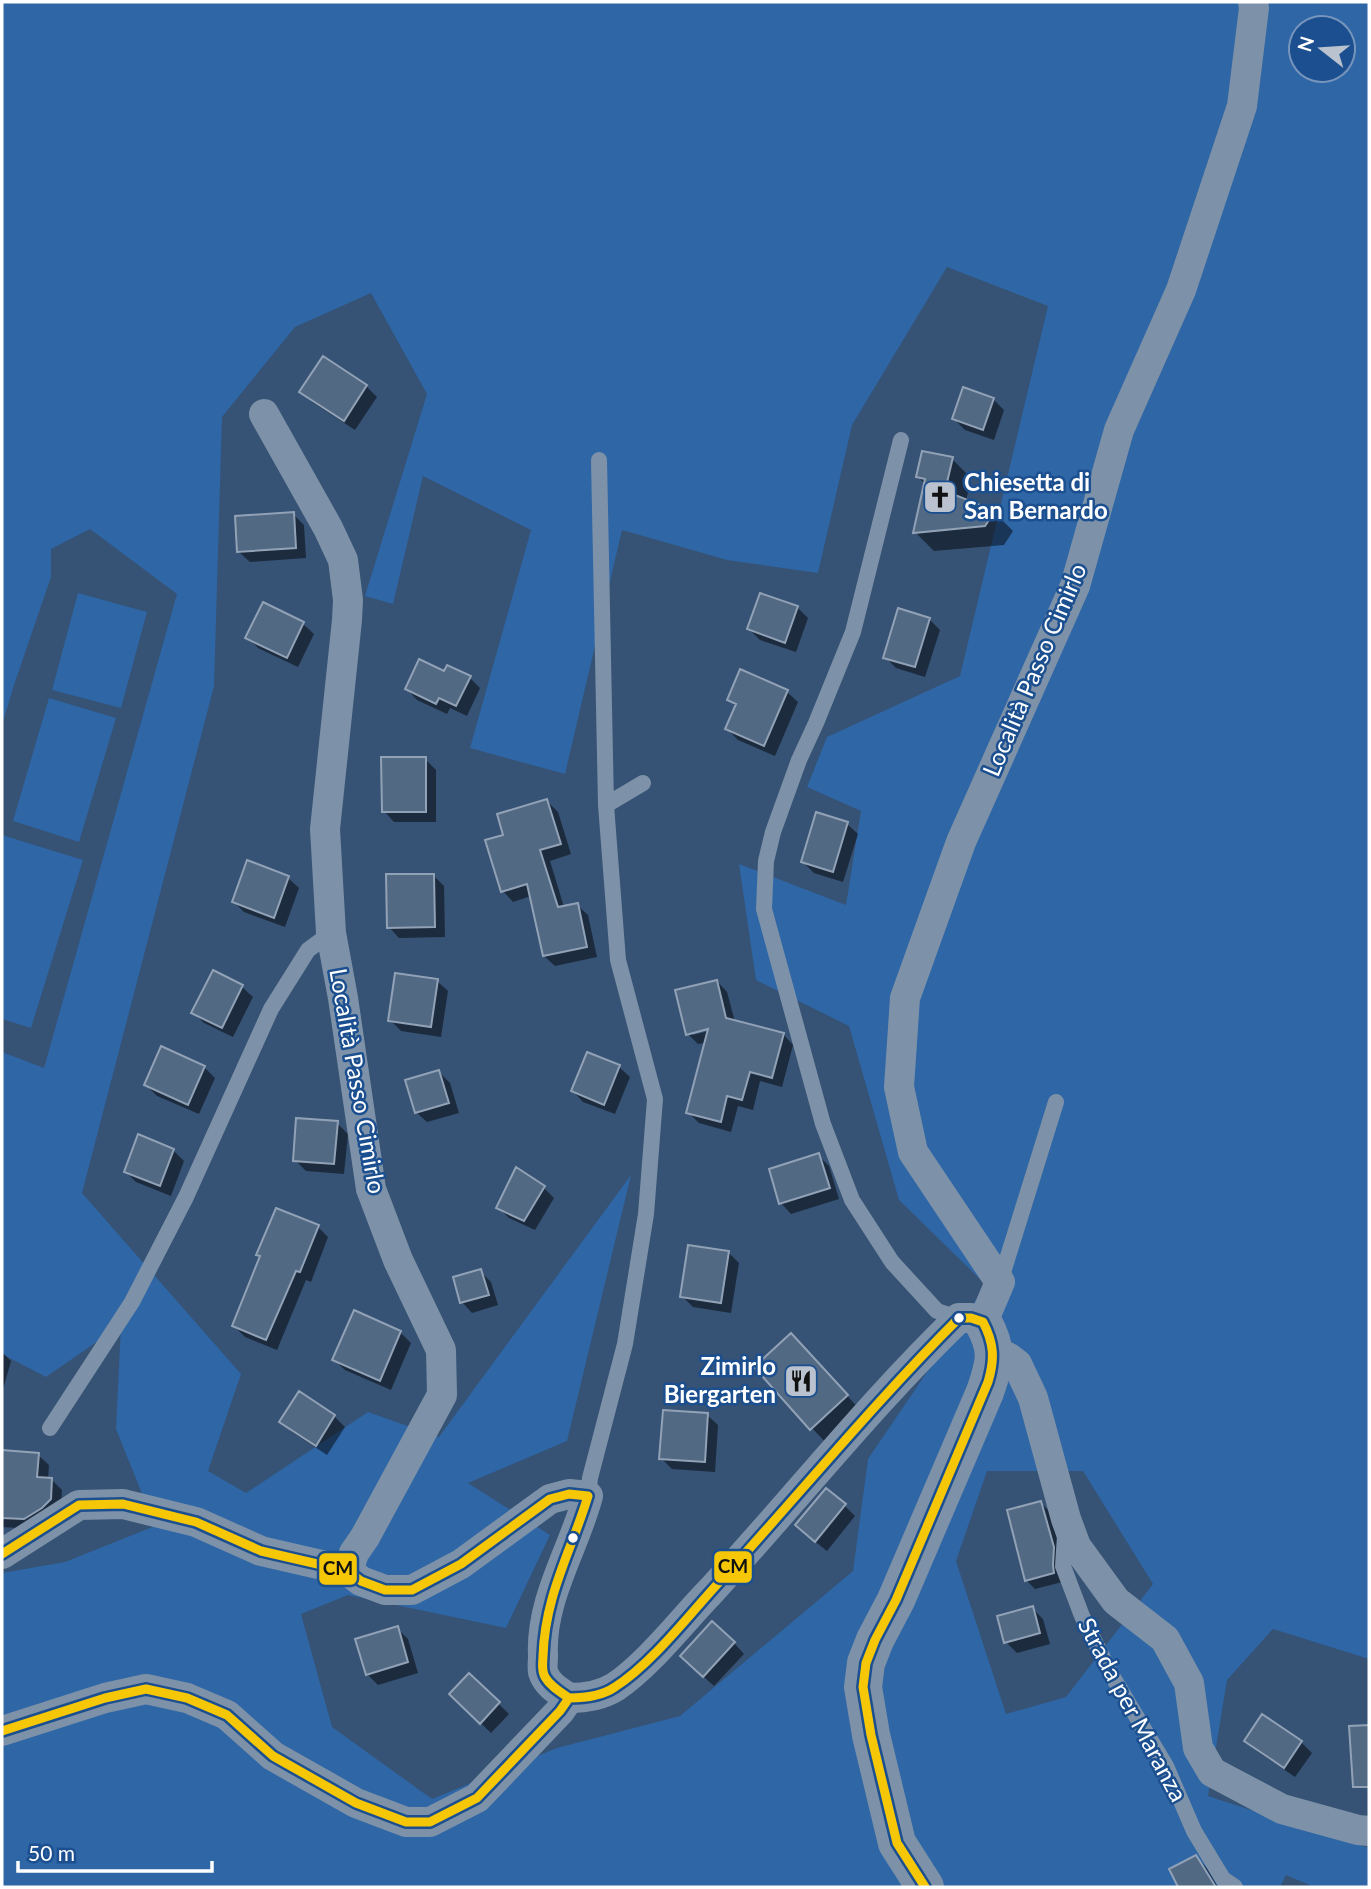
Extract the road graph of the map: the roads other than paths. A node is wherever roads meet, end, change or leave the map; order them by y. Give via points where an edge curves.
1 (1254, 2) edge
2 (264, 414) dead end
3 (901, 440) dead end
4 (599, 460) dead end
5 (643, 783) dead end
6 (606, 805) junction
7 (331, 933) junction
8 (1056, 1102) dead end
9 (1000, 1282) junction
10 (978, 1330) junction
11 (50, 1428) dead end
12 (588, 1496) junction
13 (1066, 1520) junction
14 (2, 1553) edge
15 (348, 1571) junction
16 (569, 1698) junction
17 (2, 1731) edge
18 (1369, 1831) edge
19 (925, 1887) edge
20 (1235, 1887) edge

1 - 9 street, Località Passo Cimirlo via 1242,106 1181,290 1119,430 1075,586 961,842 905,998 899,1087 913,1152
2 - 7 street, Località Passo Cimirlo via 343,560 347,620 325,829
3 - 10 lane via 853,632 773,832 766,861 764,909 822,1124 852,1200 892,1262 937,1311
4 - 6 lane
5 - 6 lane
6 - 12 lane via 618,960 655,1098 646,1214 625,1344
7 - 11 lane, Località Passo Cimirlo via 308,950 271,1009 132,1302
7 - 15 street, Località Passo Cimirlo via 371,1189 398,1260 441,1350 442,1395
8 - 9 lane
9 - 10 street
10 - 13 street, Strada per Maranza via 1017,1364 1033,1398
10 - 16 street via 921,1355 637,1670 613,1688
10 - 19 street via 995,1364 875,1640 863,1687 897,1843
12 - 15 street via 550,1499 461,1564 412,1590 385,1590
12 - 16 street via 555,1586 542,1638 543,1673
13 - 18 street, Strada per Maranza via 1076,1546 1116,1601 1165,1639 1189,1683 1198,1748 1212,1772 1282,1809
13 - 20 lane, Strada per Maranza via 1063,1566 1082,1616 1166,1766 1194,1831 1223,1879
14 - 15 street via 79,1505 123,1504 196,1522 261,1551
16 - 17 street via 477,1798 430,1822 406,1822 356,1803 273,1756 226,1715 187,1698 146,1689

